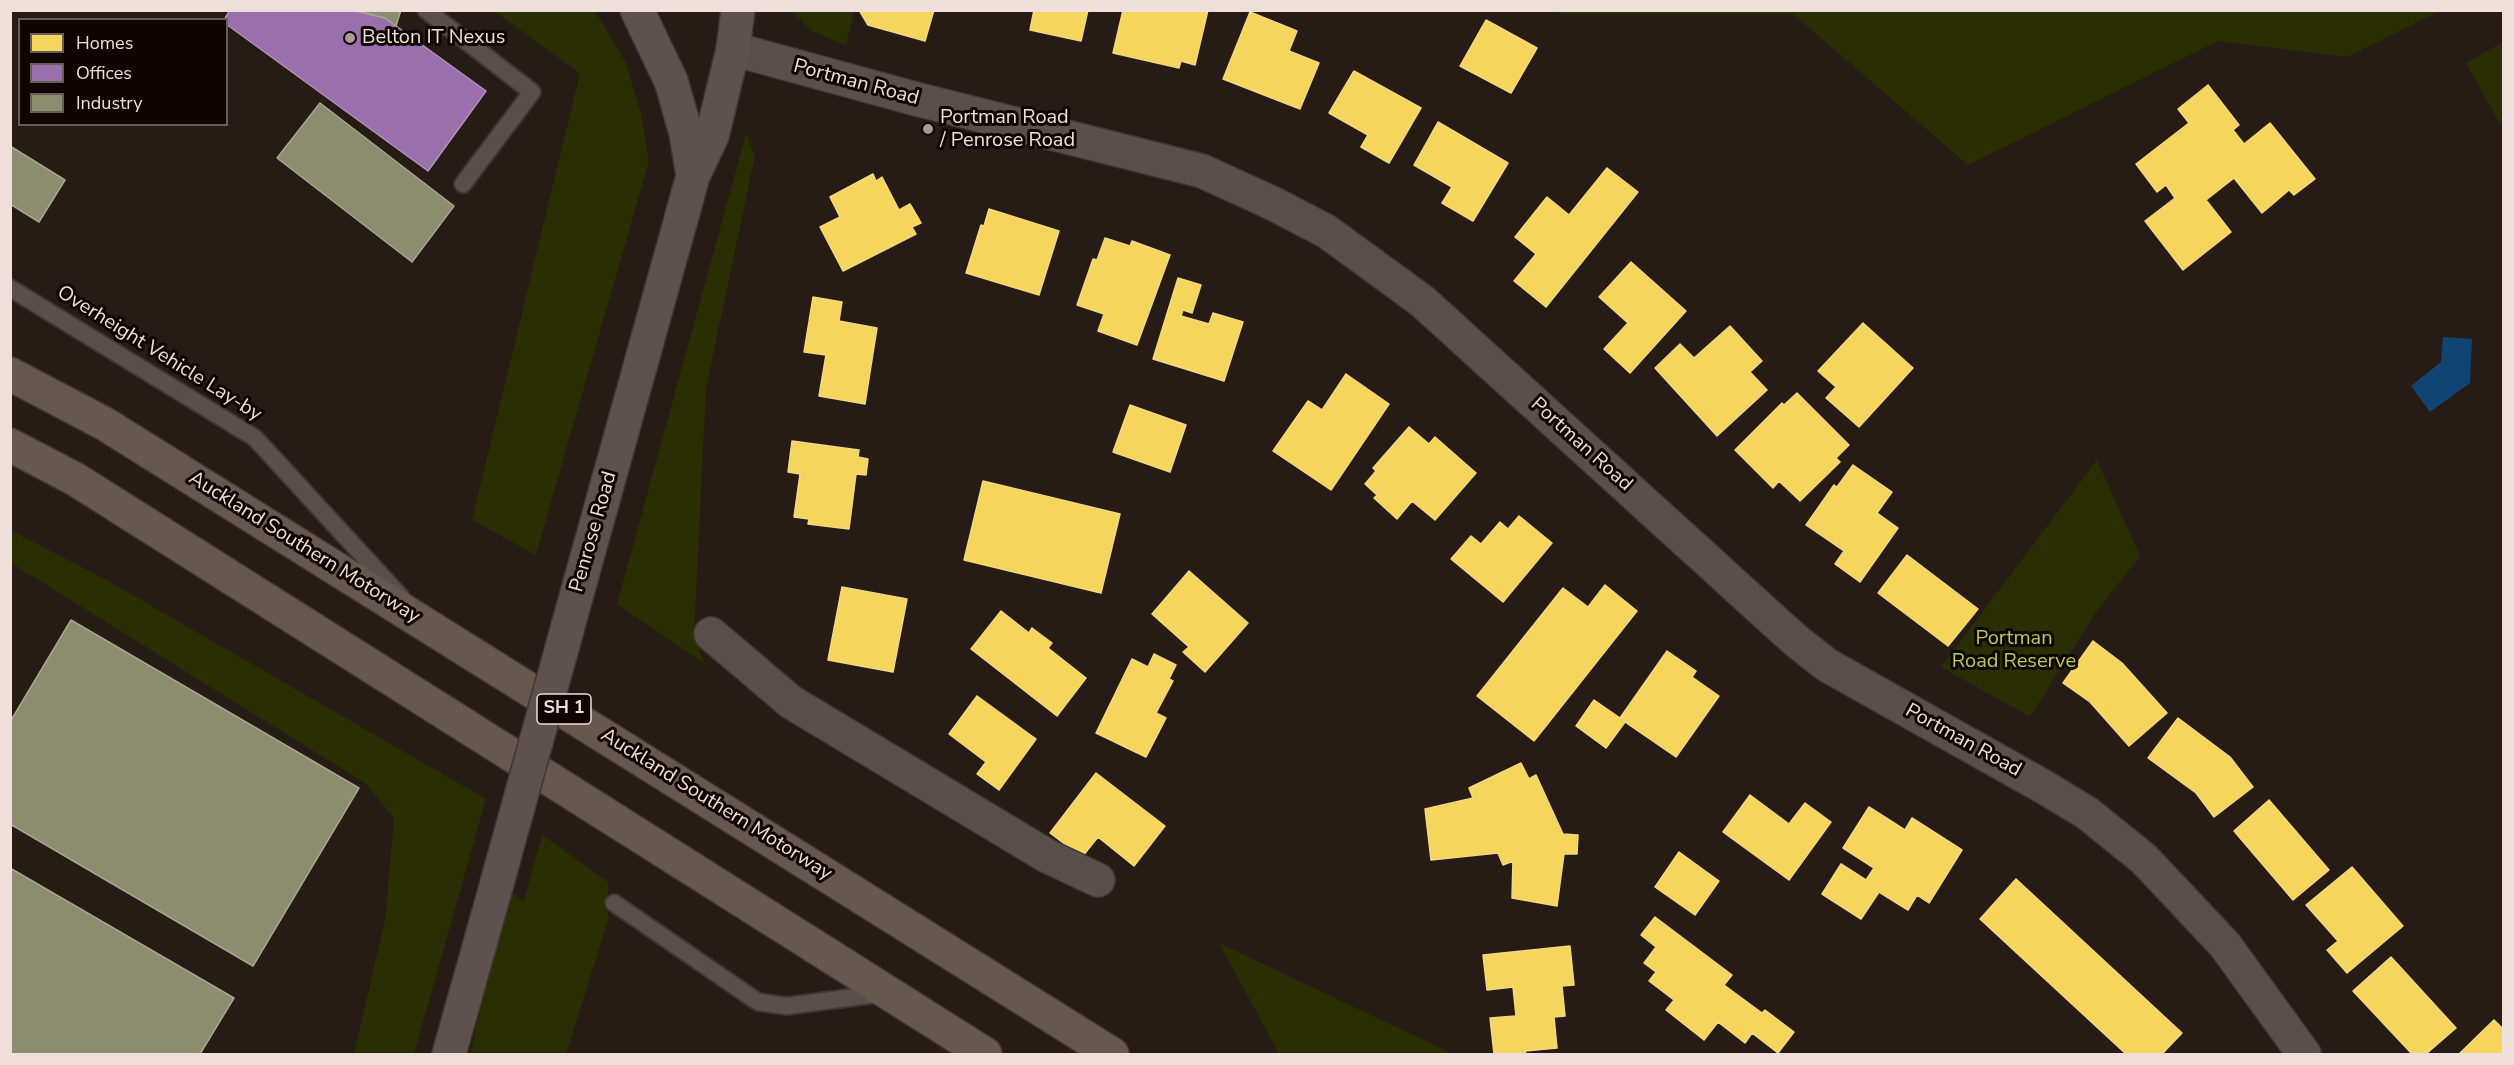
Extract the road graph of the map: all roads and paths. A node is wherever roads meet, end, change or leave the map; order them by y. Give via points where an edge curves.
1 (426, 10) edge
2 (637, 10) edge
3 (738, 10) edge
4 (733, 50) junction
5 (693, 176) junction
6 (463, 184) dead end
7 (10, 288) edge
8 (10, 374) edge
9 (10, 445) edge
10 (425, 623) junction
11 (711, 634) dead end
12 (1098, 880) dead end
13 (614, 903) dead end
14 (888, 993) junction
15 (449, 1054) edge
16 (985, 1054) edge
17 (1112, 1054) edge
18 (2304, 1054) edge

1 - 6 lane via 532,92
2 - 5 main road via 671,81
3 - 4 main road, Penrose Road
4 - 5 main road, Penrose Road via 712,136
4 - 18 street, Portman Road via 1202,171 1326,231 1422,301 1794,639 1819,658 2087,813 2144,860 2224,945
5 - 15 main road, Penrose Road, bridge
7 - 10 lane, Overheight Vehicle Lay-by via 255,438
8 - 10 highway, Auckland Southern Motorway / SH 1 via 105,424
9 - 14 highway via 75,479
10 - 17 highway, Auckland Southern Motorway / SH 1
11 - 12 street via 791,702 1047,856
13 - 14 lane via 758,1002 787,1006
14 - 16 highway

